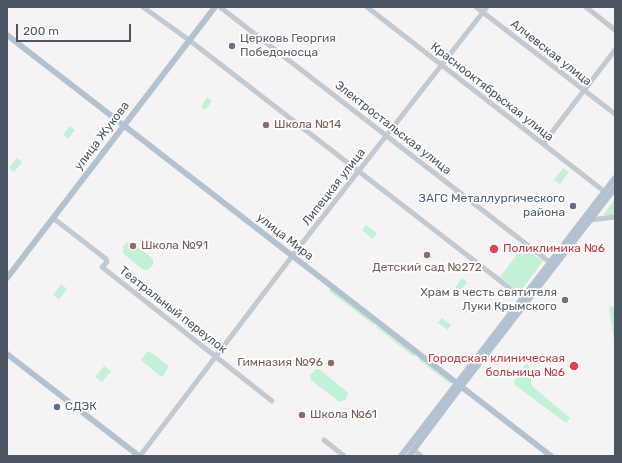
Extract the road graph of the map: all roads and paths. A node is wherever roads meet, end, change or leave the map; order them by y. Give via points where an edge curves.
1 (143, 7) edge
2 (215, 7) edge
3 (220, 7) edge
4 (367, 7) edge
5 (476, 7) edge
6 (487, 7) edge
7 (586, 7) edge
8 (483, 12) junction
9 (615, 30) edge
10 (7, 35) edge
11 (189, 40) junction
12 (615, 50) edge
13 (442, 65) junction
14 (584, 91) junction
15 (615, 114) edge
16 (123, 126) junction
17 (386, 135) junction
18 (543, 144) junction
19 (358, 171) junction
20 (615, 178) edge
21 (615, 188) edge
22 (605, 192) junction
23 (615, 217) edge
24 (53, 218) junction
25 (590, 220) junction
26 (292, 256) junction
27 (552, 264) junction
28 (7, 278) edge
29 (524, 299) junction
30 (7, 354) edge
31 (216, 356) junction
32 (459, 385) junction
33 (272, 401) dead end
34 (324, 440) dead end
35 (414, 450) junction
36 (139, 456) edge
37 (344, 456) edge
38 (400, 456) edge
39 (409, 456) edge
40 (421, 456) edge
41 (551, 456) edge

1 - 11 street
2 - 11 main road, улица Жукова
3 - 17 street, Электростальская улица
4 - 13 street, Краснооктябрьская улица
5 - 8 street, Алчевская улица
6 - 8 street, Липецкая улица
7 - 9 street
8 - 13 street, Липецкая улица
8 - 14 street, Алчевская улица
10 - 16 main road, улица Мира
11 - 16 main road, улица Жукова
11 - 19 street
12 - 14 street
13 - 17 street, Липецкая улица
13 - 18 street, Краснооктябрьская улица
14 - 15 street, Алчевская улица
14 - 18 street
16 - 24 main road, улица Жукова
16 - 26 main road, улица Мира
17 - 19 street, Липецкая улица
17 - 27 street, Электростальская улица
18 - 22 street, Краснооктябрьская улица
19 - 26 street, Липецкая улица
19 - 29 street
20 - 22 main road
21 - 25 main road
22 - 27 main road
23 - 25 street
24 - 28 main road, улица Жукова
24 - 31 street, Театральный переулок via 106,259 102,267
25 - 27 main road
26 - 31 street, Липецкая улица
26 - 32 main road, улица Мира
27 - 29 main road
29 - 32 main road
30 - 36 main road
31 - 33 street, Театральный переулок
31 - 36 street, Липецкая улица
32 - 35 main road
32 - 38 main road
32 - 41 main road, улица Мира
34 - 37 street
35 - 39 main road
35 - 40 street

